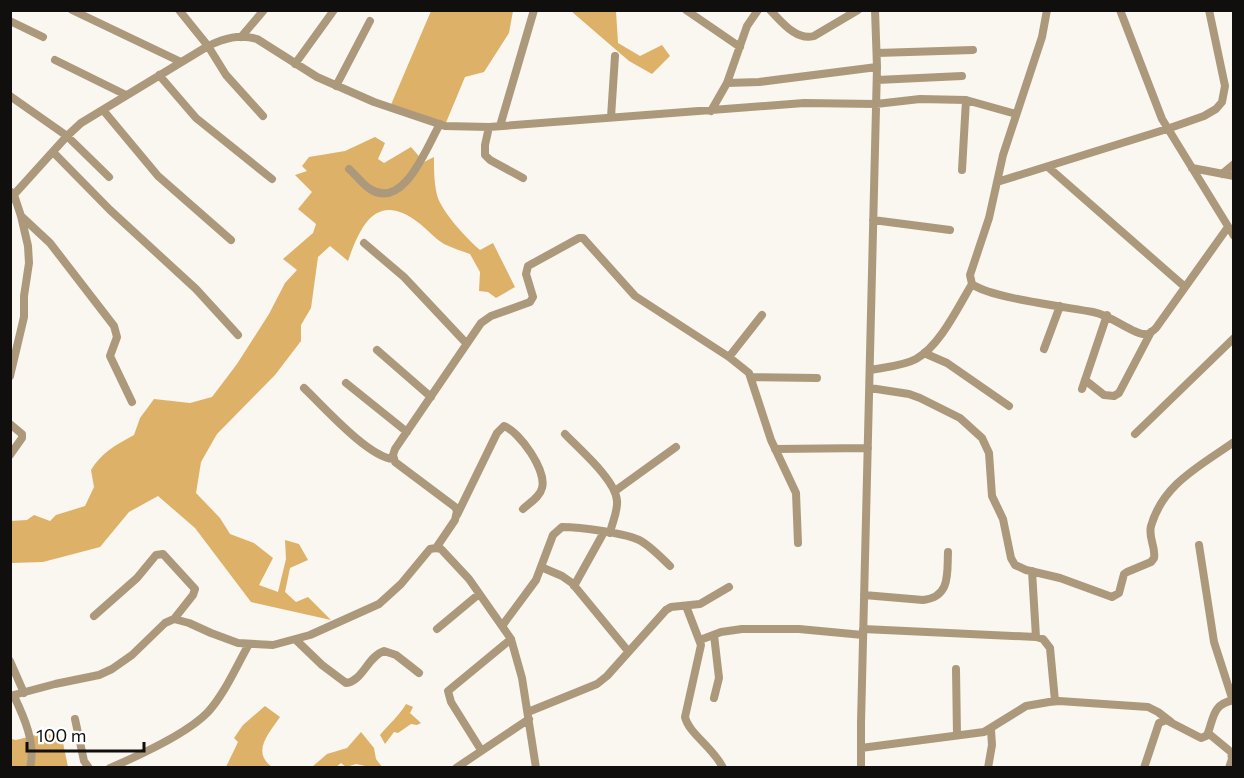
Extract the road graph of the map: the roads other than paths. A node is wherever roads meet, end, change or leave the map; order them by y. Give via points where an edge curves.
1 (72, 10) edge
2 (179, 10) edge
3 (264, 10) edge
4 (334, 10) edge
5 (534, 10) edge
6 (686, 10) edge
7 (758, 10) edge
8 (770, 10) edge
9 (858, 10) edge
10 (875, 10) edge
11 (1047, 10) edge
12 (1120, 10) edge
13 (1209, 10) edge
14 (10, 21) edge
15 (370, 21) dead end
16 (43, 37) dead end
17 (242, 37) junction
18 (208, 46) junction
19 (740, 47) junction
20 (973, 50) dead end
21 (877, 53) junction
22 (615, 56) dead end
23 (56, 60) dead end
24 (181, 62) junction
25 (295, 64) junction
26 (877, 67) junction
27 (159, 75) junction
28 (962, 76) dead end
29 (877, 80) junction
30 (727, 83) junction
31 (336, 86) junction
32 (126, 95) junction
33 (10, 96) edge
34 (966, 100) junction
35 (876, 104) junction
36 (103, 110) junction
37 (711, 111) junction
38 (1016, 114) junction
39 (263, 116) dead end
40 (611, 117) junction
41 (440, 124) junction
42 (500, 126) junction
43 (489, 127) junction
44 (1167, 129) junction
45 (67, 136) junction
46 (53, 152) junction
47 (1233, 164) edge
48 (1048, 167) junction
49 (1192, 168) junction
50 (349, 169) dead end
51 (962, 170) dead end
52 (1222, 174) junction
53 (1233, 176) edge
54 (109, 177) dead end
55 (523, 178) dead end
56 (272, 179) dead end
57 (997, 182) junction
58 (12, 196) edge
59 (21, 216) junction
60 (873, 220) junction
61 (1228, 227) junction
62 (950, 230) dead end
63 (1233, 236) edge
64 (231, 240) dead end
65 (364, 243) dead end
66 (972, 284) junction
67 (1185, 287) junction
68 (1060, 306) junction
69 (762, 315) dead end
70 (1107, 315) junction
71 (1151, 332) junction
72 (238, 335) dead end
73 (1233, 338) edge
74 (466, 343) junction
75 (1044, 349) dead end
76 (377, 350) dead end
77 (924, 353) junction
78 (729, 357) junction
79 (871, 370) junction
80 (10, 376) edge
81 (751, 377) junction
82 (817, 378) dead end
83 (346, 383) dead end
84 (304, 388) dead end
85 (870, 388) junction
86 (431, 397) junction
87 (132, 402) dead end
88 (1009, 406) dead end
89 (10, 424) edge
90 (408, 432) junction
91 (565, 434) dead end
92 (1136, 434) dead end
93 (1233, 442) edge
94 (676, 447) dead end
95 (868, 448) junction
96 (775, 449) junction
97 (10, 455) edge
98 (393, 459) junction
99 (615, 491) junction
100 (523, 509) dead end
101 (457, 516) junction
102 (607, 533) junction
103 (798, 543) dead end
104 (1199, 545) dead end
105 (436, 548) junction
106 (948, 552) dead end
107 (670, 566) dead end
108 (541, 567) junction
109 (1032, 571) junction
110 (574, 586) junction
111 (729, 587) dead end
112 (479, 594) junction
113 (864, 595) junction
114 (686, 606) junction
115 (94, 616) dead end
116 (174, 619) junction
117 (502, 626) junction
118 (437, 629) dead end
119 (863, 632) junction
120 (714, 635) junction
121 (1036, 637) junction
122 (511, 639) junction
123 (296, 640) junction
124 (700, 640) junction
125 (249, 644) junction
126 (628, 651) junction
127 (10, 661) edge
128 (956, 669) dead end
129 (418, 673) dead end
130 (24, 693) junction
131 (12, 696) edge
132 (714, 698) dead end
133 (1054, 701) junction
134 (1233, 701) edge
135 (528, 716) junction
136 (75, 719) dead end
137 (1171, 722) junction
138 (991, 730) junction
139 (1208, 733) junction
140 (957, 735) junction
141 (861, 748) junction
142 (481, 750) junction
143 (30, 768) edge
144 (89, 768) edge
145 (110, 768) edge
146 (456, 768) edge
147 (536, 768) edge
148 (723, 768) edge
149 (861, 768) edge
150 (988, 768) edge
151 (1144, 768) edge
152 (1229, 768) edge

1 - 24 street
2 - 18 street
3 - 17 street
4 - 25 street
5 - 42 street
6 - 19 street
7 - 19 street
8 - 9 street via 796,34 807,38
10 - 21 street
11 - 38 street
12 - 44 street
13 - 44 street via 1225,86 1222,102 1204,116
14 - 16 street
15 - 31 street
17 - 18 street via 229,37
17 - 25 street via 257,39
18 - 24 street
18 - 39 street via 226,75
19 - 30 street
20 - 21 street
21 - 26 street
22 - 40 street
23 - 32 street
24 - 27 street
25 - 31 street
26 - 29 street
26 - 30 street
27 - 32 street
27 - 56 street via 196,118
28 - 29 street
29 - 35 street
30 - 37 street
31 - 41 street
32 - 36 street
33 - 45 street
34 - 35 street via 920,99
34 - 38 street
34 - 51 street
35 - 37 street via 804,103
35 - 60 street
36 - 45 street
36 - 64 street via 158,176
37 - 40 street
38 - 57 street
40 - 42 street
41 - 43 street
41 - 50 street via 410,179 397,190 383,193 370,189
42 - 43 street
43 - 55 street via 485,155
44 - 48 street
44 - 49 street
45 - 46 street
45 - 54 street
46 - 58 street
46 - 72 street via 196,289
47 - 52 street
48 - 57 street
48 - 67 street
49 - 52 street
49 - 61 street
52 - 53 street
57 - 66 street via 970,275
58 - 59 street
59 - 80 street via 29,263 22,325
59 - 87 street via 50,243 114,326 117,337 110,356
60 - 62 street
60 - 79 street
61 - 63 street
61 - 67 street
65 - 74 street via 404,277
66 - 68 street via 1015,298
66 - 77 street via 943,331
67 - 71 street
68 - 70 street
68 - 75 street
69 - 78 street
70 - 71 street via 1139,333
70 - 71 street via 1084,384 1104,395 1119,393
73 - 92 street
74 - 78 street via 486,317 528,304 533,297 526,274 528,266 584,238 635,296
74 - 86 street
76 - 86 street
77 - 79 street via 904,363
77 - 88 street via 946,363
78 - 81 street
79 - 85 street
81 - 82 street
81 - 96 street
83 - 90 street
84 - 98 street via 363,443
85 - 95 street
85 - 109 street via 920,398 960,418 982,438 989,453 992,496 1012,561 1015,566
86 - 90 street
89 - 97 street via 22,434
90 - 98 street
91 - 99 street
93 - 109 street via 1166,494 1150,528 1154,558 1124,574 1116,596
94 - 99 street
95 - 96 street
95 - 113 street
96 - 103 street via 796,493
98 - 101 street via 455,507
99 - 102 street via 618,504
100 - 101 street via 540,493 542,475 525,446 504,426
101 - 105 street
102 - 107 street via 638,539
102 - 108 street via 568,527 557,530
102 - 110 street
104 - 134 street via 1214,642
105 - 112 street via 456,565
105 - 123 street via 430,549 379,604
106 - 113 street via 945,583 932,599
108 - 110 street
108 - 117 street
109 - 121 street
110 - 126 street
111 - 114 street via 705,602
112 - 117 street
112 - 118 street
113 - 119 street
114 - 124 street
114 - 126 street via 666,610
115 - 116 street via 137,578 156,555 163,554 195,589
116 - 125 street
116 - 130 street via 165,622 112,669
117 - 122 street
119 - 120 street via 734,629
119 - 121 street
119 - 141 street
120 - 124 street
120 - 132 street via 719,678
121 - 133 street via 1050,648
122 - 135 street
122 - 142 street via 448,691
123 - 125 street via 273,645
123 - 129 street via 346,683 354,681 374,656 384,651 396,655
124 - 148 street via 685,717 689,728 709,746
125 - 145 street via 223,691 202,717
126 - 135 street via 597,684
127 - 130 street
128 - 140 street
130 - 131 street
131 - 143 street via 28,729
133 - 137 street via 1148,707
133 - 138 street via 1026,706
134 - 139 street via 1221,703
135 - 142 street
135 - 147 street
136 - 144 street
137 - 139 street via 1196,737
137 - 151 street via 1159,723
138 - 140 street
138 - 150 street
139 - 152 street via 1231,752
140 - 141 street
141 - 149 street
142 - 146 street

